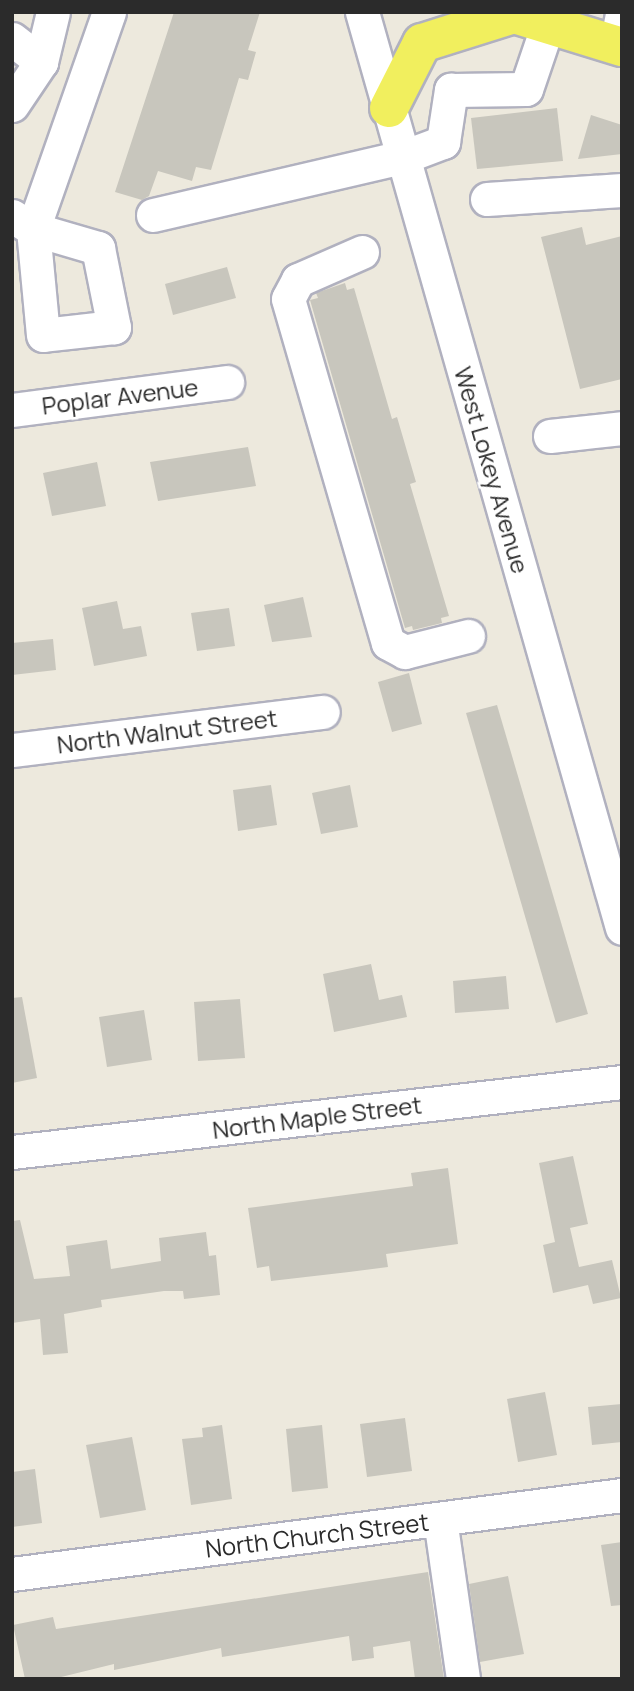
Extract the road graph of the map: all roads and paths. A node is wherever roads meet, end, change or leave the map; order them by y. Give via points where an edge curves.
1 (54, 12) edge
2 (108, 12) edge
3 (362, 12) edge
4 (539, 18) edge
5 (620, 35) edge
6 (12, 39) edge
7 (414, 54) junction
8 (41, 62) junction
9 (451, 90) junction
10 (389, 108) junction
11 (13, 109) edge
12 (403, 157) junction
13 (622, 190) edge
14 (487, 199) dead end
15 (153, 215) dead end
16 (22, 223) edge
17 (362, 252) dead end
18 (227, 382) dead end
19 (12, 410) edge
20 (622, 428) edge
21 (550, 436) dead end
22 (468, 636) dead end
23 (323, 712) dead end
24 (12, 750) edge
25 (622, 928) edge
26 (622, 1082) edge
27 (12, 1152) edge
28 (622, 1495) edge
29 (440, 1519) junction
30 (12, 1574) edge
31 (463, 1679) edge

1 - 8 street
2 - 16 street
3 - 10 street, West Lokey Avenue
4 - 5 main road
4 - 7 main road via 422,43
4 - 9 street via 526,89
6 - 8 street
7 - 9 street
7 - 10 main road
8 - 11 street
9 - 12 street via 443,142
10 - 12 street, West Lokey Avenue
12 - 15 street
12 - 25 street, West Lokey Avenue
13 - 14 street
17 - 22 street via 298,280 288,299 388,643 405,652
18 - 19 street, Poplar Avenue
20 - 21 street
23 - 24 street, North Walnut Street
26 - 27 street, North Maple Street
28 - 29 street, North Church Street
29 - 30 street, North Church Street
29 - 31 street

